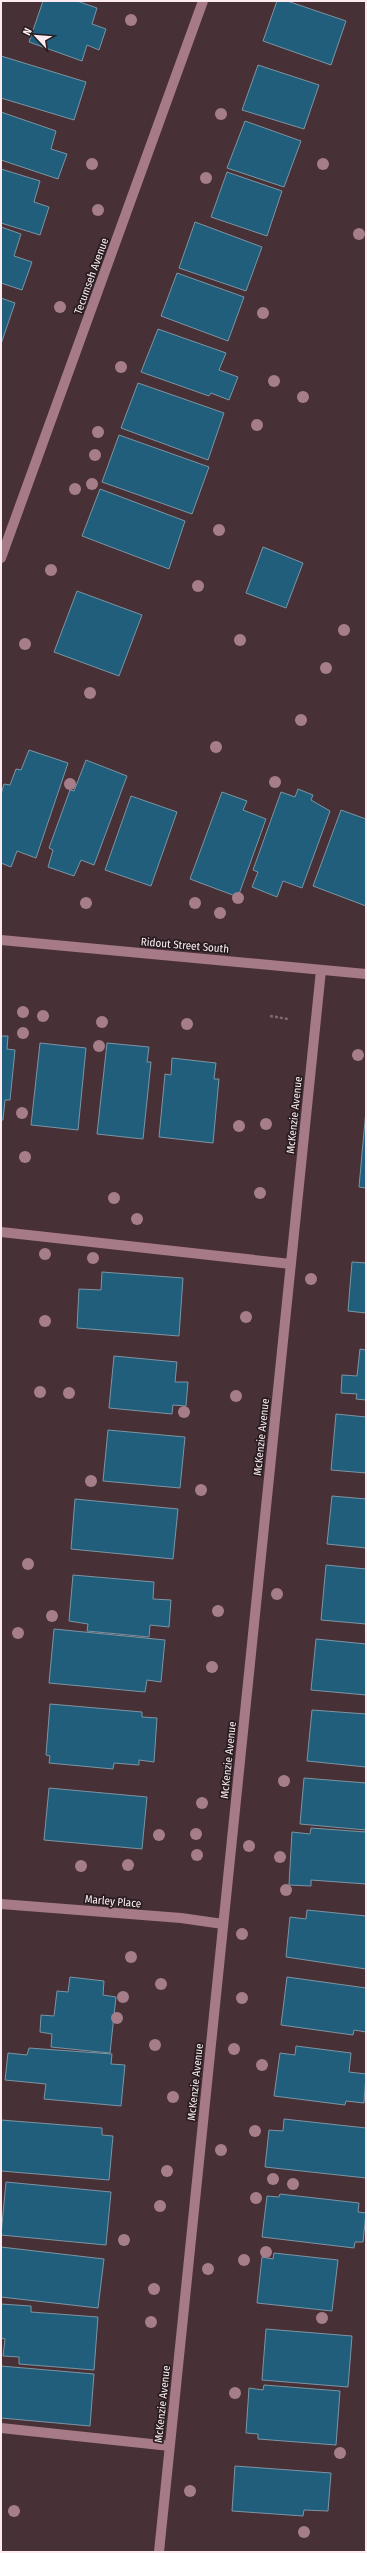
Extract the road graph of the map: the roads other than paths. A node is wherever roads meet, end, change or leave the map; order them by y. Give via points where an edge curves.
1 (203, 1) edge
2 (1, 558) edge
3 (1, 940) edge
4 (321, 970) junction
5 (366, 974) edge
6 (1, 1232) edge
7 (291, 1264) junction
8 (1, 1904) edge
9 (224, 1924) junction
10 (1, 2428) edge
11 (170, 2446) junction
12 (159, 2552) edge

1 - 2 street, Tecumseh Avenue
3 - 4 street, Ridout Street South
4 - 5 street, Ridout Street South
4 - 7 street, McKenzie Avenue
6 - 7 street
7 - 9 street, McKenzie Avenue
8 - 9 street, Marley Place via 181,1918
9 - 11 street, McKenzie Avenue
10 - 11 street
11 - 12 street, McKenzie Avenue

